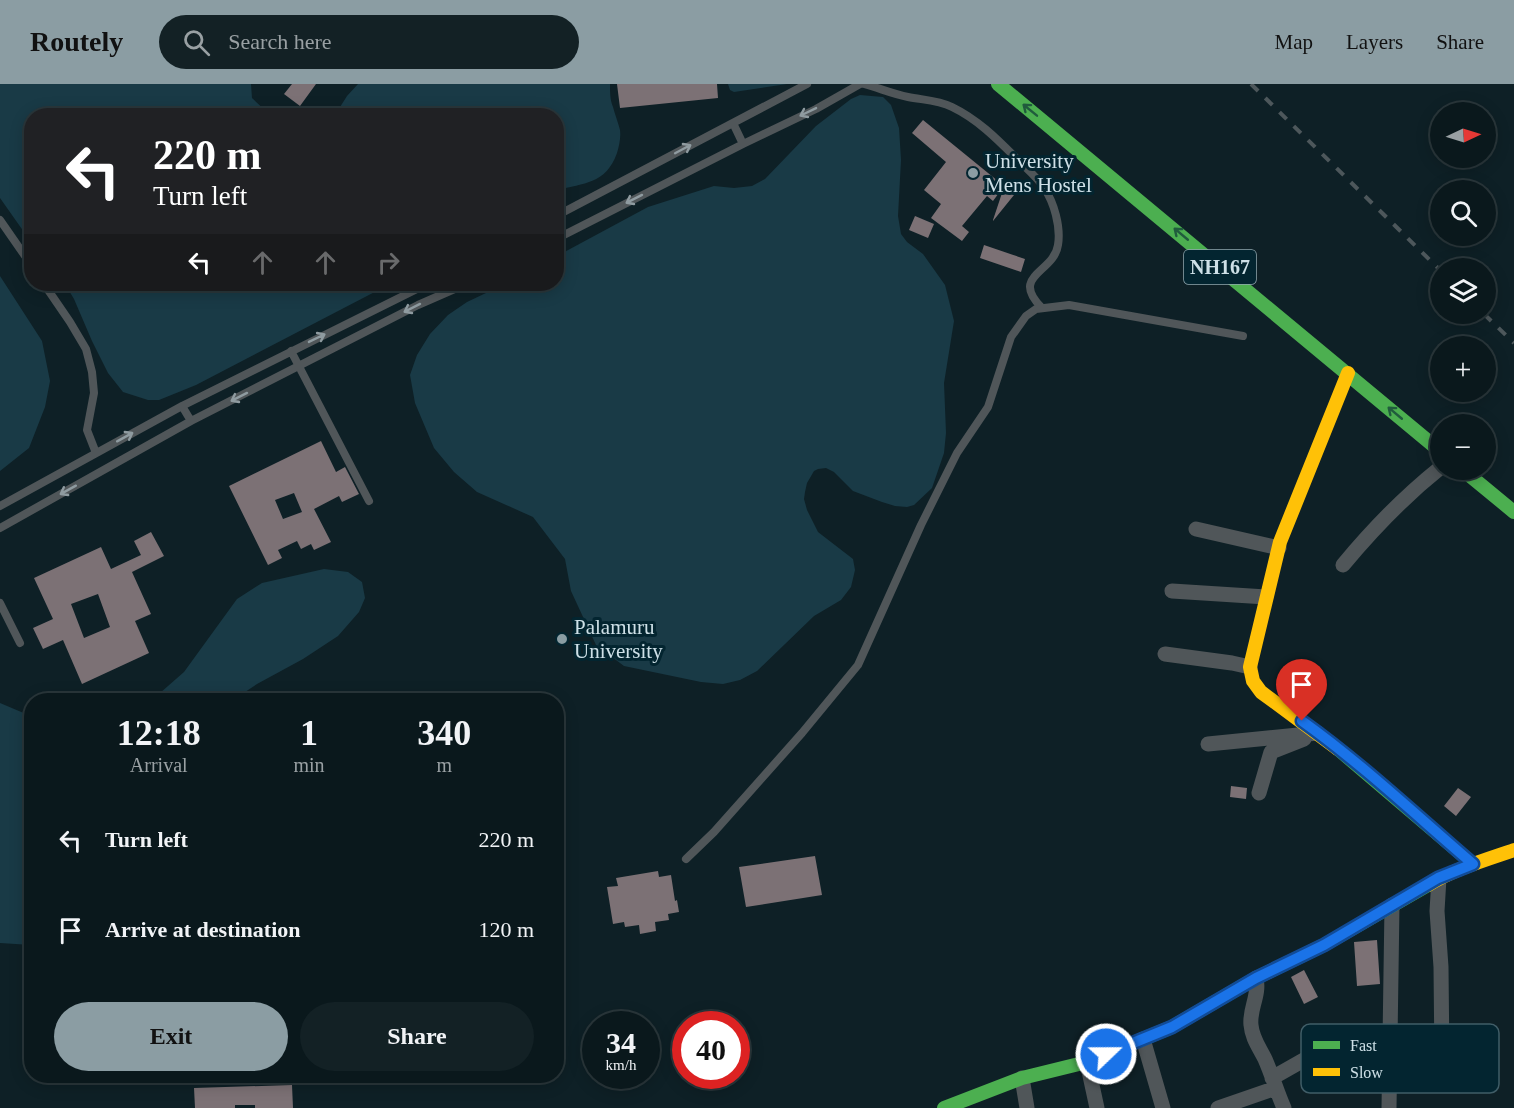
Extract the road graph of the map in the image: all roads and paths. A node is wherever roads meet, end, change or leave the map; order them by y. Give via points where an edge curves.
1 (807, 84) edge
2 (862, 84) edge
3 (998, 84) edge
4 (733, 123) junction
5 (743, 144) junction
6 (564, 212) edge
7 (0, 220) edge
8 (564, 234) edge
9 (24, 254) edge
10 (49, 291) edge
11 (413, 291) edge
12 (450, 291) edge
13 (1042, 308) junction
14 (1243, 336) dead end
15 (291, 351) junction
16 (300, 366) junction
17 (1348, 373) junction
18 (182, 406) junction
19 (191, 421) junction
20 (1430, 443) edge
21 (96, 453) junction
22 (1430, 477) edge
23 (1475, 480) edge
24 (369, 501) dead end
25 (0, 506) edge
26 (1514, 512) edge
27 (0, 528) edge
28 (1196, 529) dead end
29 (1279, 548) junction
30 (1343, 565) dead end
31 (1172, 591) dead end
32 (1266, 597) junction
33 (0, 603) edge
34 (20, 643) dead end
35 (1165, 654) dead end
36 (1250, 668) junction
37 (1318, 733) junction
38 (1208, 744) dead end
39 (1259, 794) dead end
40 (1514, 850) edge
41 (686, 860) dead end
42 (1473, 864) junction
43 (1438, 878) junction
44 (1392, 905) junction
45 (1256, 978) junction
46 (1390, 1024) edge
47 (1442, 1024) edge
48 (1143, 1039) junction
49 (1087, 1062) junction
50 (1301, 1066) edge
51 (1022, 1078) junction
52 (1274, 1083) junction
53 (1389, 1093) edge
54 (970, 1103) edge
55 (944, 1108) edge
56 (1027, 1108) edge
57 (1097, 1108) edge
58 (1163, 1108) edge
59 (1218, 1108) edge
60 (1284, 1108) edge
61 (1389, 1108) edge

1 - 4 lane
2 -> 5 lane
2 - 13 lane via 944,104 965,114 990,132 1038,180 1050,198 1059,246 1031,282 1035,301
17 -> 3 main road, NH167
4 - 5 lane
6 -> 4 lane
5 -> 8 lane
7 - 9 lane
10 - 21 lane via 86,350 94,393 87,430
15 -> 11 lane
12 -> 16 lane
13 - 14 lane via 1069,305
13 - 41 lane via 1026,316 1011,337 988,407 957,453 858,664 802,733
15 - 16 lane
15 - 18 lane
16 -> 19 lane
16 - 24 lane
20 -> 17 main road, NH167
17 - 29 main road
18 - 19 lane
21 -> 18 lane
19 -> 27 lane
21 - 25 lane
22 - 30 street
23 - 26 main road
28 - 29 street
29 - 32 main road
31 - 32 street
32 - 36 main road
33 - 34 lane
35 - 36 street
36 - 37 main road via 1255,685
37 - 38 street
37 - 39 street via 1271,752
37 - 42 main road
40 - 42 main road
42 - 43 main road
43 - 44 main road
43 - 47 street
44 - 45 main road via 1324,945
44 - 46 street
45 - 48 main road via 1172,1027
45 - 52 street via 1250,1017 1252,1032
48 - 49 main road
48 - 58 street
49 - 51 main road
49 - 57 street
50 - 52 street
51 - 54 main road
51 - 56 street
52 - 59 street
52 - 60 street
53 - 61 street
54 - 55 main road

